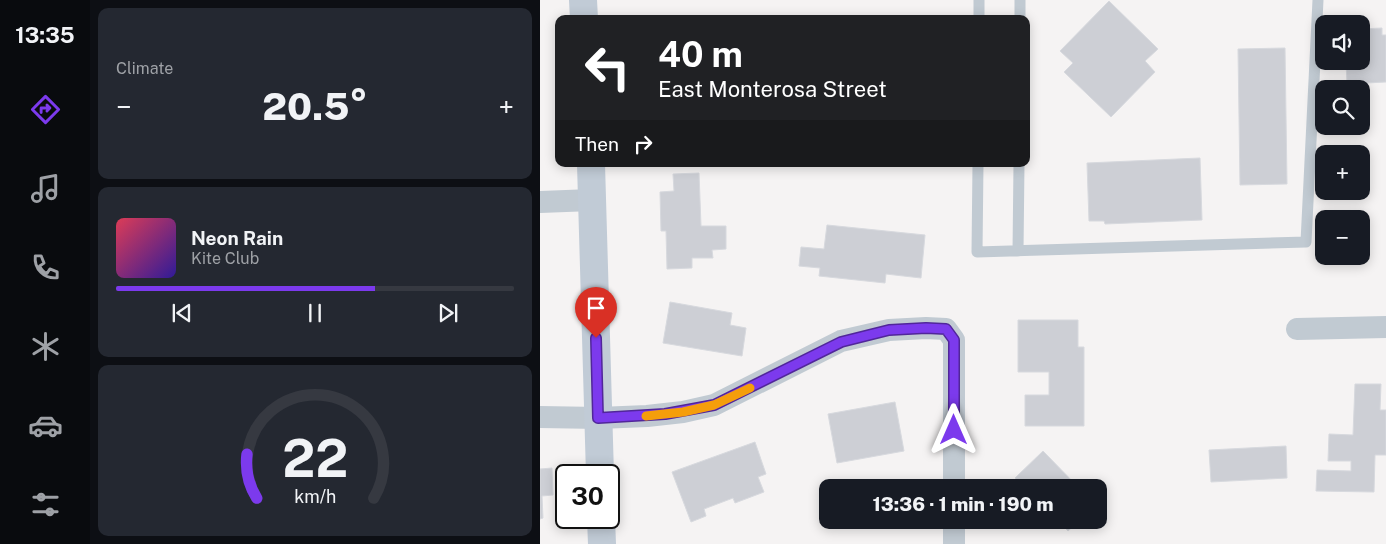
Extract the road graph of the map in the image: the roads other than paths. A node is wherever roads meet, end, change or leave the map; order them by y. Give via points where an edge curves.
1 (583, 0) edge
2 (979, 0) edge
3 (1020, 0) edge
4 (1318, 0) edge
5 (584, 15) edge
6 (979, 15) edge
7 (1020, 15) edge
8 (592, 167) edge
9 (978, 167) edge
10 (1019, 167) edge
11 (592, 200) junction
12 (540, 202) edge
13 (1018, 251) junction
14 (1386, 327) edge
15 (1297, 329) dead end
16 (540, 417) edge
17 (598, 418) junction
18 (600, 464) edge
19 (954, 479) edge
20 (601, 529) edge
21 (954, 529) edge
22 (602, 544) edge
23 (954, 544) edge

1 - 5 main road
2 - 6 lane
3 - 7 lane
4 - 13 lane via 1306,242
8 - 11 main road
9 - 13 lane via 977,252
10 - 13 lane
11 - 12 street
11 - 17 main road
14 - 15 street
16 - 17 street
17 - 18 main road
17 - 19 street via 665,414 714,405 841,342 889,330 946,329 954,340
20 - 22 main road
21 - 23 street

